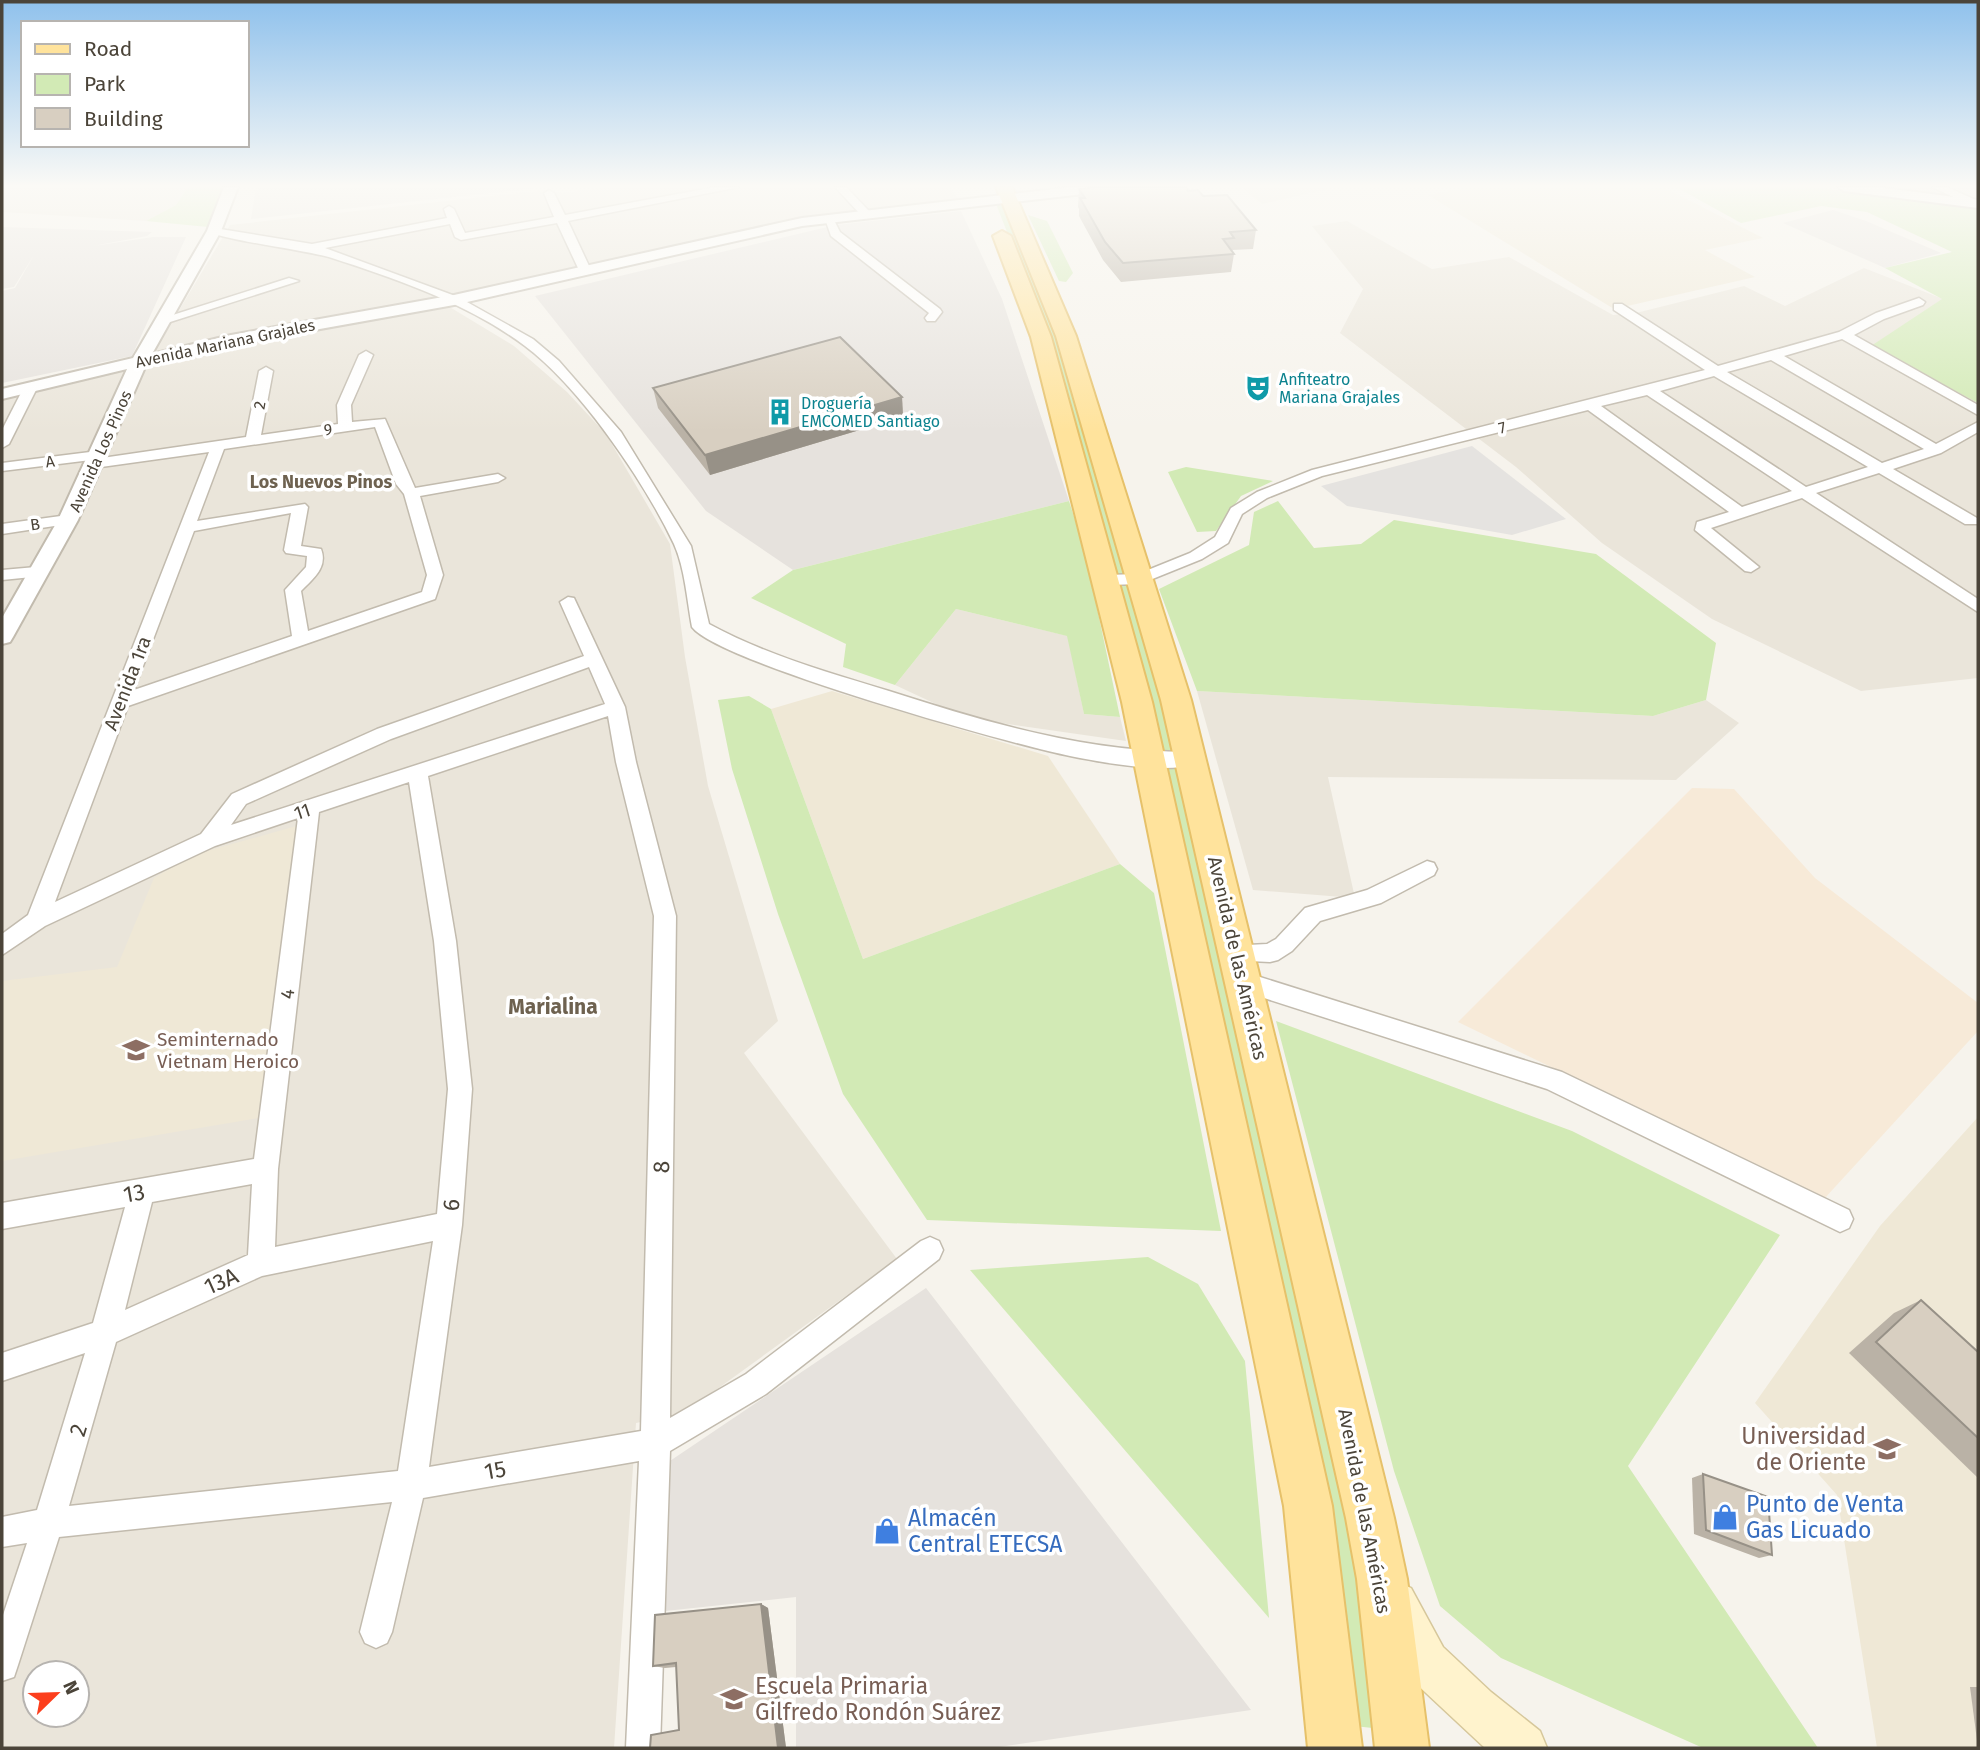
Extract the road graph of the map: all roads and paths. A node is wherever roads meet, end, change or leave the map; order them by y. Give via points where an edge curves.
1 (192, 269) edge
2 (369, 269) edge
3 (581, 269) edge
4 (880, 269) edge
5 (1019, 269) edge
6 (293, 281) dead end
7 (454, 300) junction
8 (1919, 302) dead end
9 (1618, 307) dead end
10 (931, 318) dead end
11 (163, 320) junction
12 (1844, 335) junction
13 (1771, 354) junction
14 (366, 355) dead end
15 (141, 360) junction
16 (1714, 370) junction
17 (266, 371) dead end
18 (30, 388) junction
19 (1649, 390) junction
20 (2, 394) edge
21 (1589, 404) junction
22 (1978, 411) edge
23 (345, 426) junction
24 (1978, 426) edge
25 (253, 440) junction
26 (2, 444) edge
27 (218, 446) junction
28 (1936, 450) junction
29 (96, 459) junction
30 (2, 467) edge
31 (1880, 469) junction
32 (498, 478) dead end
33 (1803, 492) junction
34 (411, 493) junction
35 (1739, 512) junction
36 (68, 520) junction
37 (1971, 521) dead end
38 (188, 527) junction
39 (2, 529) edge
40 (1751, 567) dead end
41 (36, 572) junction
42 (2, 575) edge
43 (1124, 580) junction
44 (568, 602) dead end
45 (1978, 607) edge
46 (3, 632) edge
47 (301, 640) junction
48 (594, 659) junction
49 (120, 702) junction
50 (616, 707) junction
51 (1191, 759) junction
52 (1149, 761) junction
53 (418, 774) junction
54 (309, 809) junction
55 (208, 841) junction
56 (1427, 869) dead end
57 (37, 920) junction
58 (2, 946) edge
59 (1240, 967) junction
60 (265, 1170) junction
61 (142, 1191) junction
62 (2, 1216) edge
63 (1840, 1219) dead end
64 (449, 1225) junction
65 (930, 1251) dead end
66 (261, 1263) junction
67 (107, 1332) junction
68 (2, 1367) edge
69 (655, 1443) junction
70 (411, 1485) junction
71 (50, 1522) junction
72 (2, 1532) edge
73 (1382, 1579) junction
74 (376, 1632) dead end
75 (2, 1665) edge
76 (643, 1748) edge
77 (1335, 1748) edge
78 (1402, 1748) edge
79 (1523, 1748) edge

1 - 11 street, Avenida Los Pinos
2 - 7 street
3 - 7 street, Avenida Mariana Grajales
4 - 10 street via 936,312
5 - 43 main road, Avenida de las Américas
6 - 11 street
7 - 15 street, Avenida Mariana Grajales
7 - 52 street via 528,342 554,364 616,435 683,546 701,627 726,642 793,668 960,722 1078,750
8 - 12 street, 7
9 - 16 street
11 - 15 street, Avenida Los Pinos
12 - 13 street, 7
12 - 22 street
13 - 16 street, 7
13 - 28 street
14 - 23 street via 344,405
15 - 18 street, Avenida Mariana Grajales
15 - 29 street, Avenida Los Pinos
16 - 19 street, 7
16 - 31 street
17 - 25 street, 2
18 - 20 street, Avenida Mariana Grajales
18 - 26 street
19 - 21 street, 7
19 - 33 street
21 - 35 street
21 - 43 street, 7 via 1302,478 1236,511 1222,540 1196,556
23 - 25 street, 9
23 - 34 street, 9 via 380,422
24 - 28 street
25 - 27 street, 9
27 - 29 street, 9
27 - 38 street, Avenida 1ra
28 - 31 street
29 - 30 street, A
29 - 36 street, Avenida Los Pinos
31 - 33 street
31 - 37 street
32 - 34 street
33 - 35 street
33 - 45 street
34 - 47 street, 9 via 435,575 429,595
35 - 40 street via 1703,525 1703,530
36 - 39 street, B
36 - 41 street, Avenida Los Pinos
38 - 47 street via 300,507 292,550 314,552 314,568 293,590
38 - 49 street, Avenida 1ra
41 - 42 street
41 - 46 street, Avenida Los Pinos
43 - 51 main road, Avenida de las Américas
43 - 52 main road, Avenida de las Américas
44 - 48 street, 8
47 - 49 street
48 - 50 street, 8
48 - 55 street via 384,734 239,799
49 - 57 street, Avenida 1ra
50 - 53 street, 11
50 - 69 street, 8 via 665,916
51 - 52 street
51 - 59 main road, Avenida de las Américas
52 - 77 main road, Avenida de las Américas via 1308,1506
53 - 54 street, 11
53 - 64 street, 6 via 445,941 460,1089
54 - 55 street, 11
54 - 60 street, 4
55 - 57 street, 11
56 - 59 street via 1373,897 1313,914 1284,945
57 - 58 street, 11
59 - 63 street via 1553,1080
59 - 73 main road, Avenida de las Américas
60 - 61 street, 13
60 - 66 street, 4
61 - 62 street, 13
61 - 67 street, 2
64 - 66 street, 13A
64 - 70 street, 6
65 - 69 street, 15 via 756,1384
66 - 67 street, 13A
67 - 68 street, 13A
67 - 71 street, 2
69 - 70 street, 15
69 - 76 street, 8
70 - 71 street, 15
70 - 74 street, 6
71 - 72 street, 15
71 - 75 street, 2
73 - 78 main road, Avenida de las Américas
73 - 79 main road via 1427,1663

